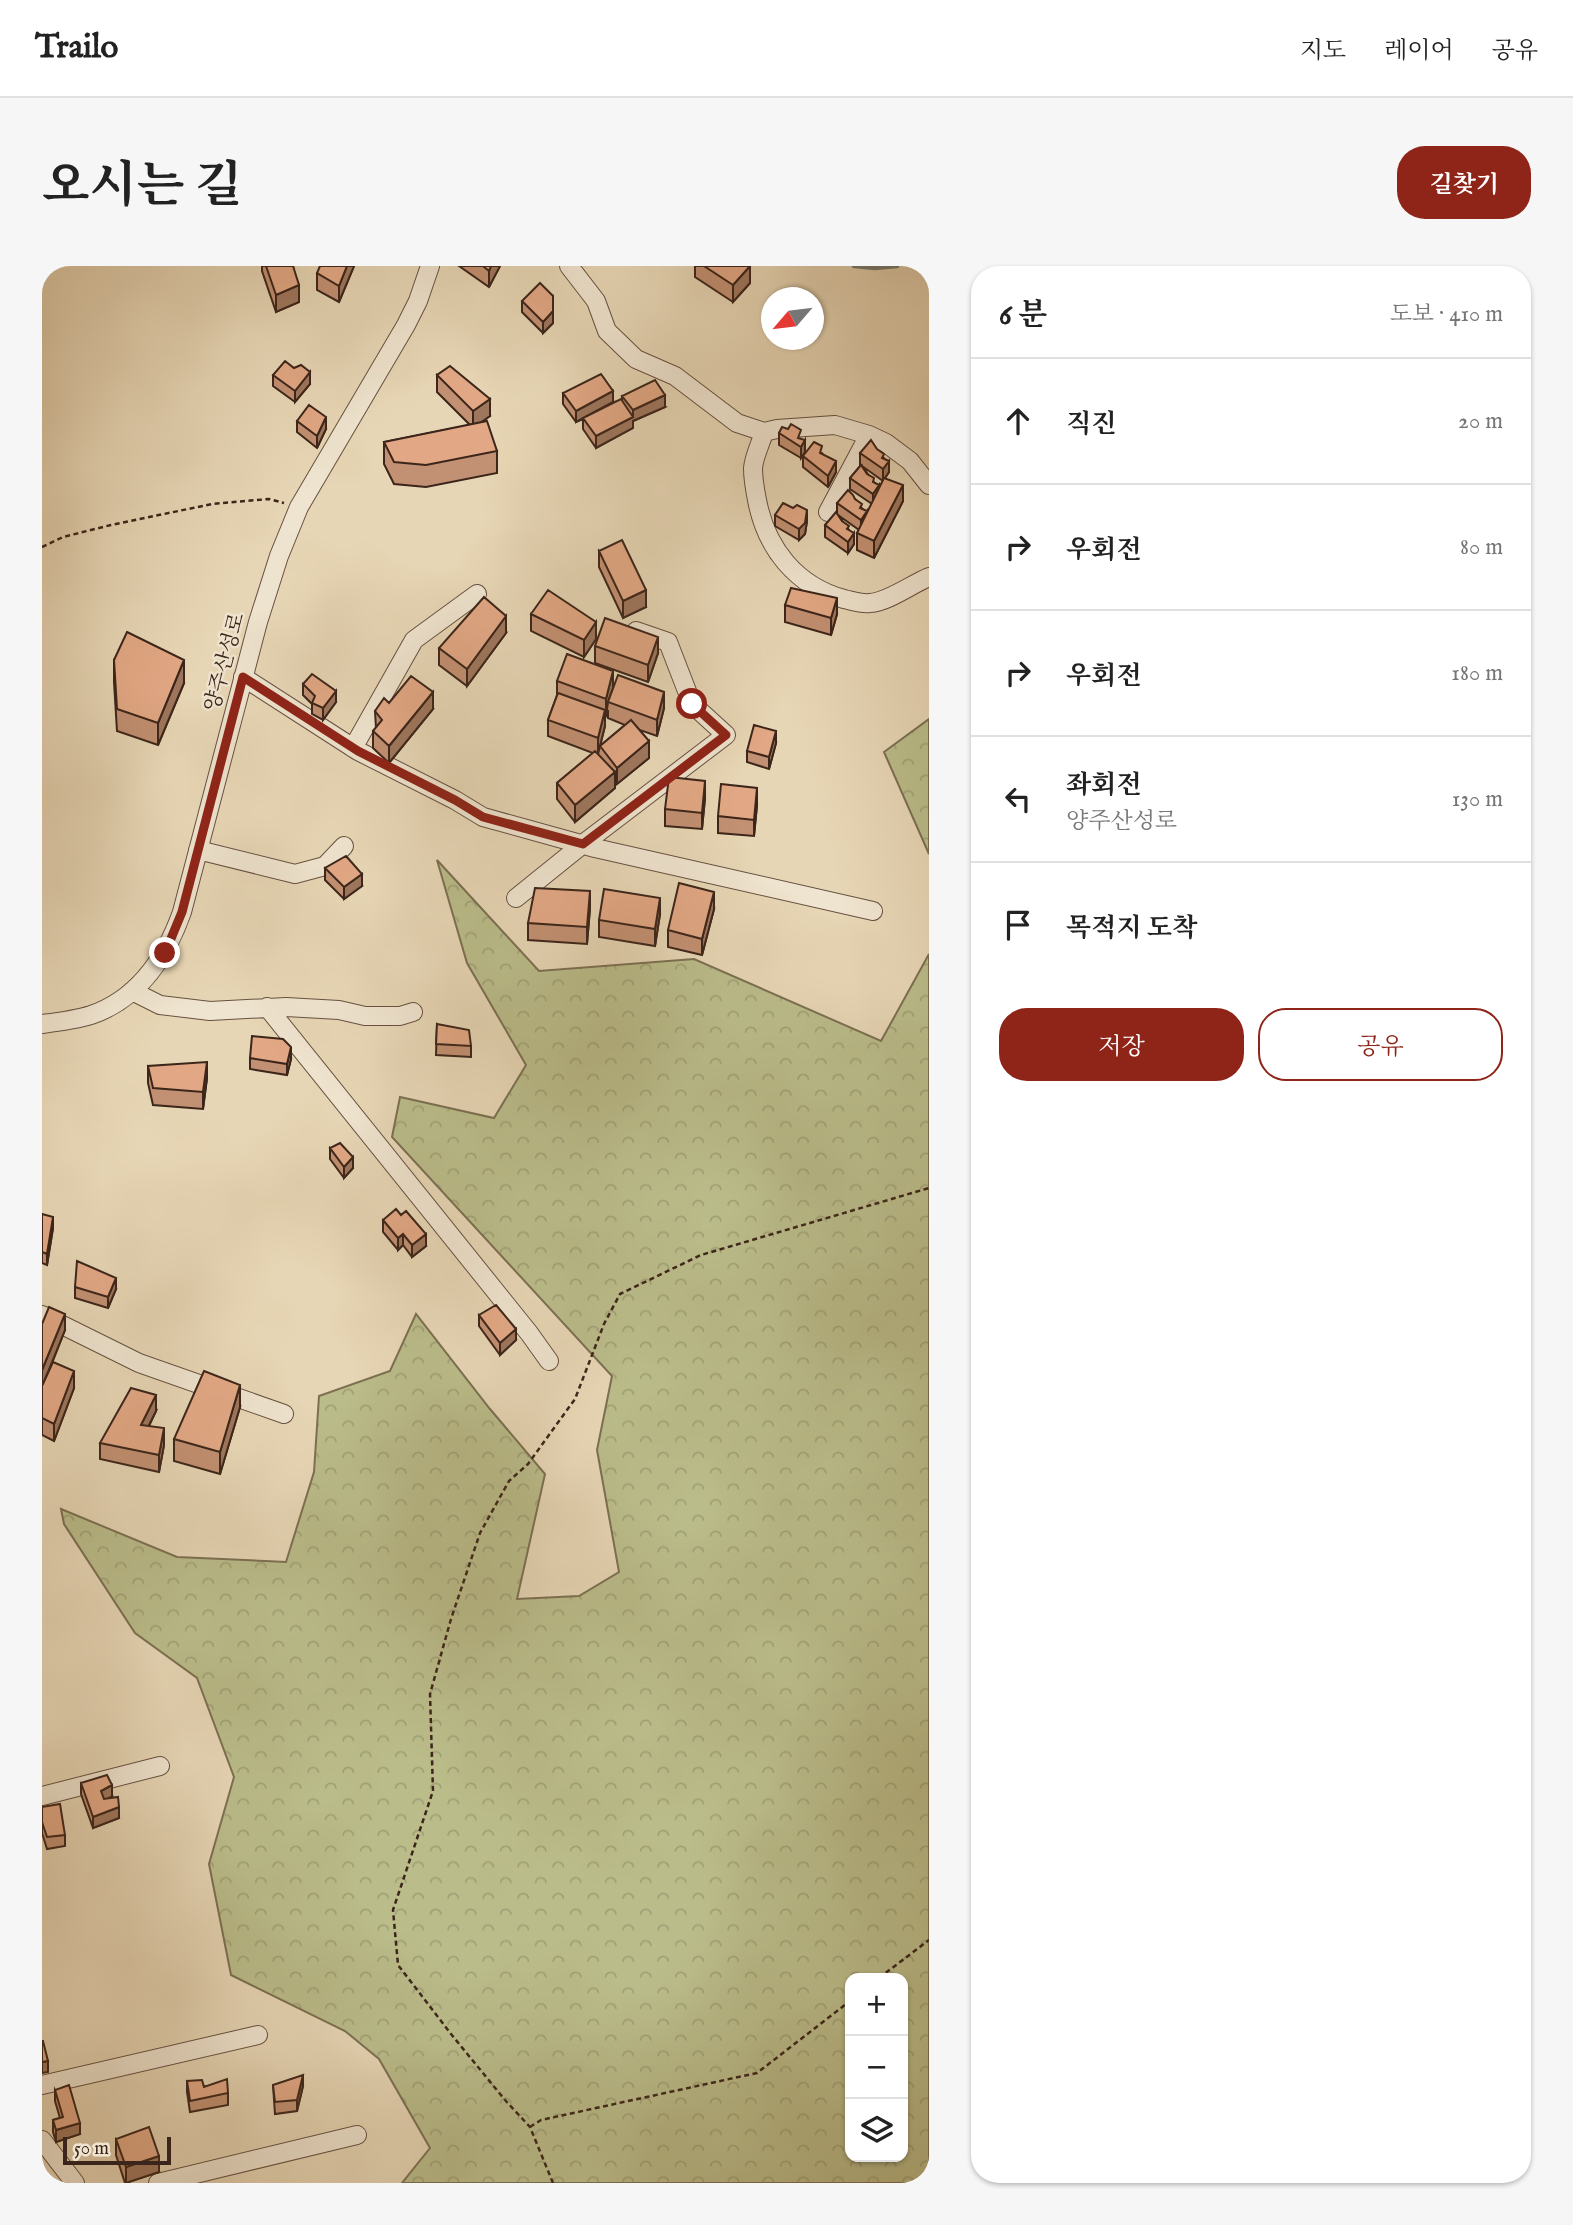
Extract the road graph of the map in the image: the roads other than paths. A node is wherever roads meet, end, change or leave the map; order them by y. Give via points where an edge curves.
1 (430, 266) edge
2 (578, 269) edge
3 (764, 432) junction
4 (869, 435) junction
5 (929, 485) edge
6 (828, 512) dead end
7 (929, 577) edge
8 (477, 594) dead end
9 (623, 627) edge
10 (243, 677) junction
11 (353, 748) junction
12 (583, 844) junction
13 (344, 846) dead end
14 (198, 850) junction
15 (516, 898) dead end
16 (873, 911) dead end
17 (132, 991) junction
18 (267, 1007) junction
19 (413, 1012) dead end
20 (42, 1024) edge
21 (42, 1315) edge
22 (549, 1361) dead end
23 (284, 1414) dead end
24 (160, 1766) dead end
25 (42, 1796) edge
26 (258, 2035) dead end
27 (42, 2085) edge
28 (357, 2135) dead end
29 (42, 2140) edge
30 (75, 2183) edge
31 (158, 2183) edge

1 - 10 street, 양주산성로 via 406,325 299,507
2 - 3 street via 607,331 636,359 675,376 737,423
3 - 4 street via 835,425
3 - 7 street via 753,466 755,489 761,520 786,565 812,586 861,603 873,603
4 - 5 street via 910,461
4 - 6 street
8 - 11 street via 414,640
9 - 12 street via 668,642 692,704 726,735
10 - 11 street
10 - 14 street, 양주산성로
11 - 12 street via 483,817
12 - 15 street
12 - 16 street
13 - 14 street via 325,866 295,874
14 - 17 street, 양주산성로 via 177,927 156,965
17 - 18 street via 160,1005 210,1011
17 - 20 street, 양주산성로 via 95,1013
18 - 19 street via 339,1010 365,1016
18 - 22 street
21 - 23 street via 139,1363
24 - 25 street
26 - 27 street
28 - 31 street
29 - 30 street

